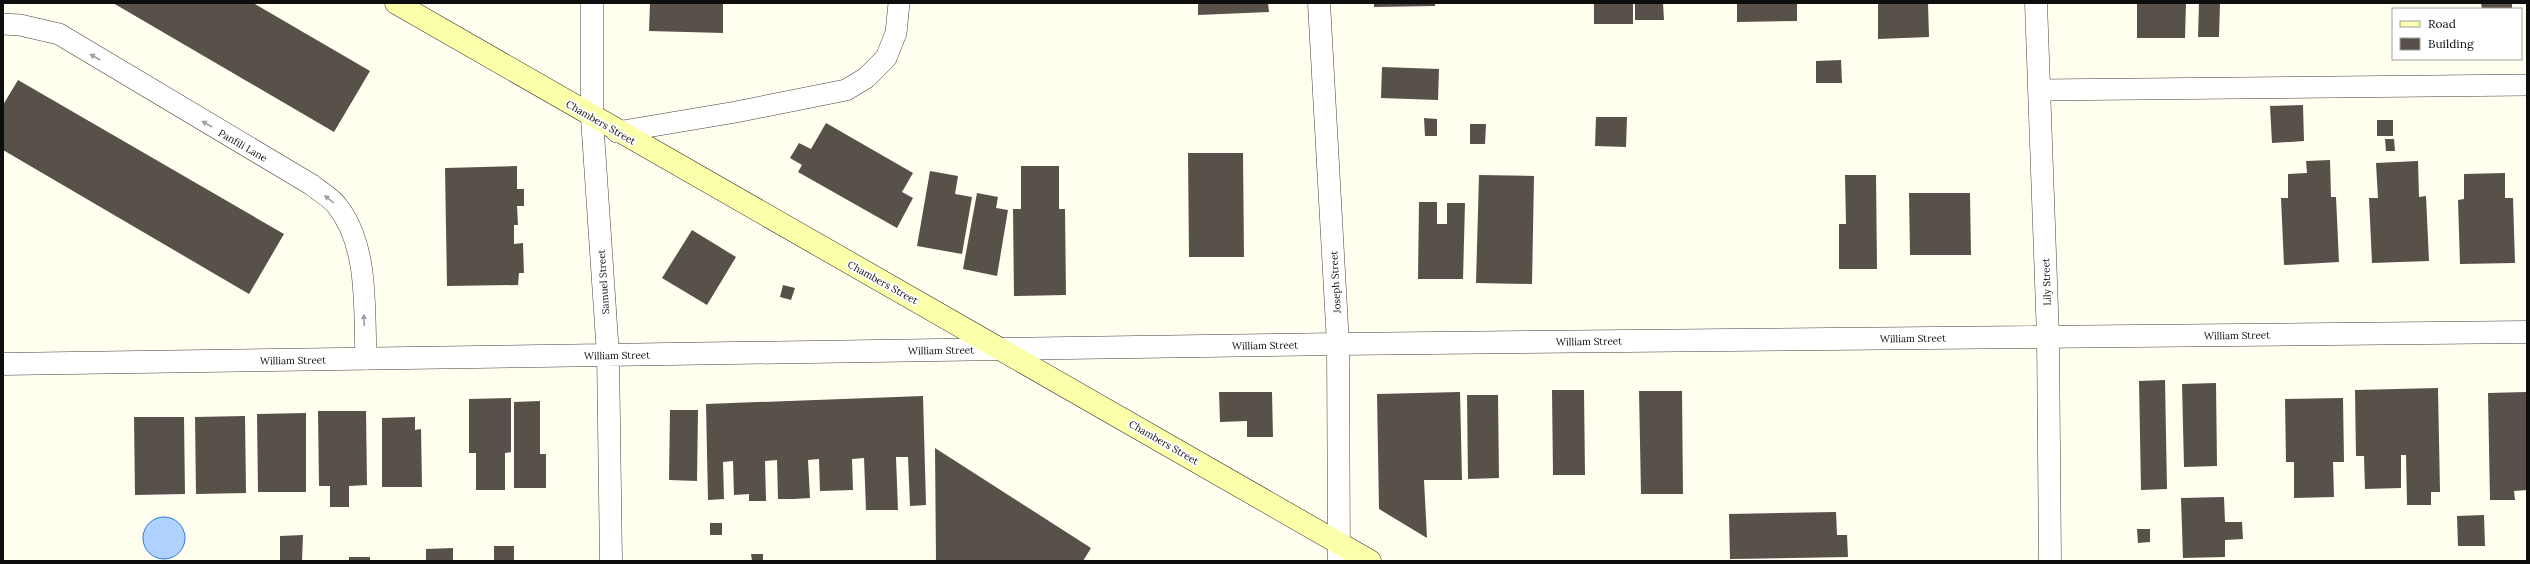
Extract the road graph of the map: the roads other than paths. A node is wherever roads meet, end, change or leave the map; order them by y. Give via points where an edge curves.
1 (396, 3) edge
2 (592, 3) edge
3 (899, 3) edge
4 (1319, 3) edge
5 (2036, 3) edge
6 (3, 24) edge
7 (2527, 85) edge
8 (2039, 90) junction
9 (592, 118) junction
10 (616, 132) junction
11 (2527, 332) edge
12 (2048, 337) junction
13 (1338, 344) junction
14 (1002, 349) junction
15 (608, 355) junction
16 (366, 359) junction
17 (3, 364) edge
18 (1339, 552) edge
19 (611, 561) edge
20 (1370, 561) edge
21 (2050, 561) edge

1 - 9 street, Chambers Street
2 - 9 street, Samuel Street
3 - 10 lane via 896,33 886,58 866,78 846,90
4 - 13 street, Joseph Street
5 - 8 street, Lily Street
16 -> 6 lane, Panfili Lane via 362,276 351,226 337,205 312,185 59,34 20,25
7 - 8 lane
8 - 12 street, Lily Street
9 - 10 street, Chambers Street
9 - 15 street, Samuel Street
10 - 14 street, Chambers Street
11 - 12 street, William Street
12 - 13 street, William Street
12 - 21 street, Lily Street
13 - 14 street, William Street
13 - 18 street, Joseph Street
14 - 15 street, William Street
14 - 18 street, Chambers Street
15 - 16 street, William Street
15 - 19 street, Samuel Street
16 - 17 street, William Street
18 - 20 street, Chambers Street

